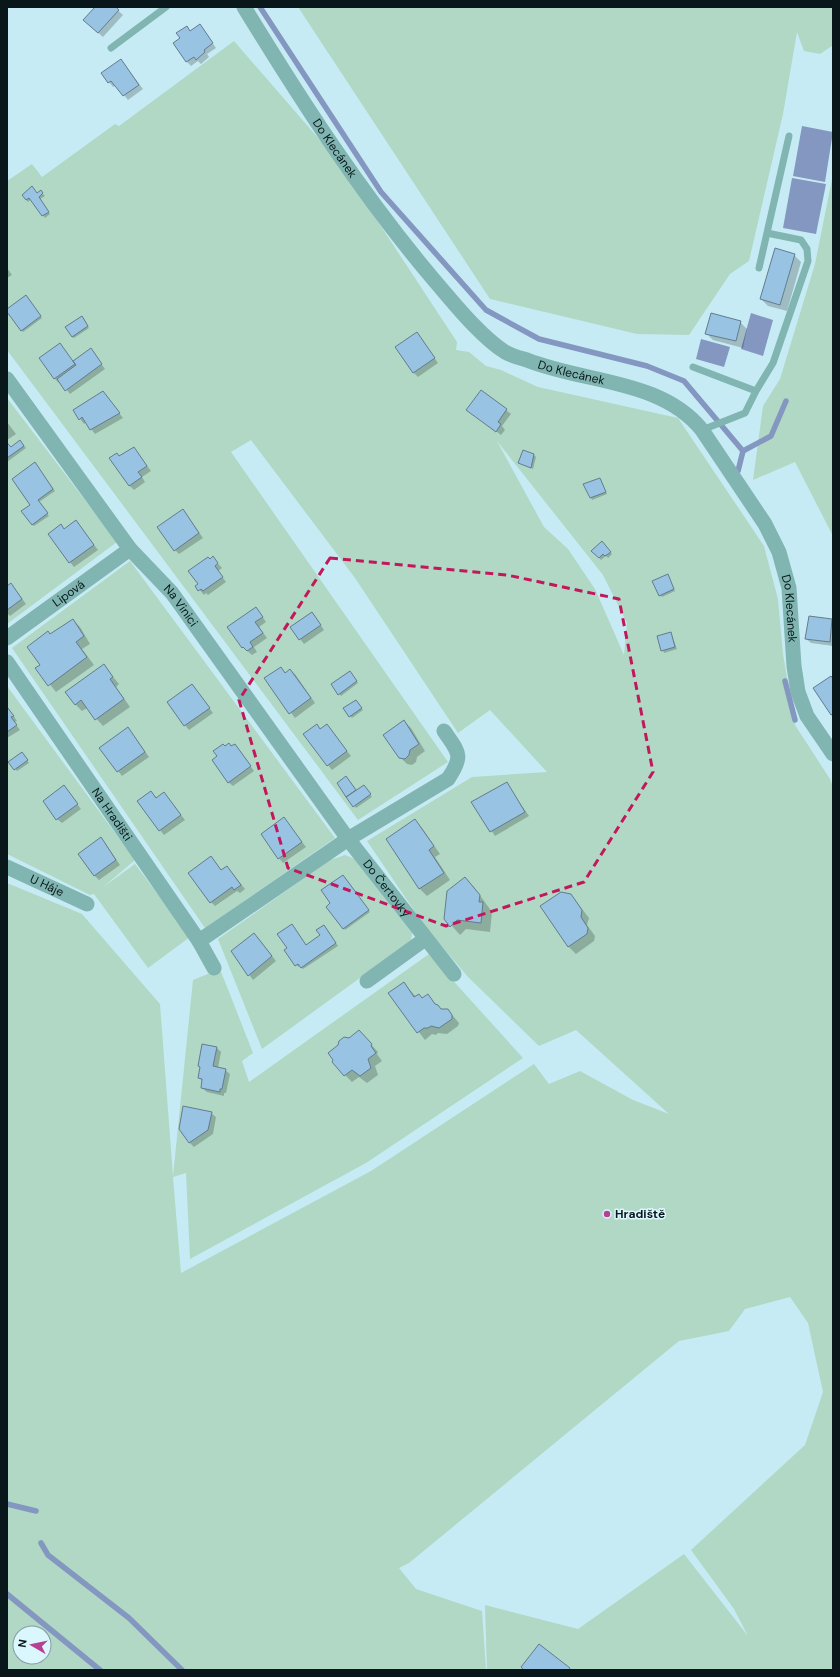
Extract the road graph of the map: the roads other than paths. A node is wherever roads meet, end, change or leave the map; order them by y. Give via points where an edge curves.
1 (166, 7) edge
2 (244, 7) edge
3 (111, 48) dead end
4 (789, 136) dead end
5 (767, 233) junction
6 (759, 268) dead end
7 (693, 367) dead end
8 (7, 379) edge
9 (756, 391) junction
10 (702, 430) junction
11 (130, 549) junction
12 (7, 638) edge
13 (7, 662) edge
14 (444, 731) dead end
15 (833, 754) edge
16 (348, 839) junction
17 (7, 867) edge
18 (87, 904) dead end
19 (425, 939) junction
20 (199, 940) junction
21 (214, 968) dead end
22 (454, 974) dead end
23 (367, 981) dead end

1 - 3 lane
2 - 10 street, Do Klecánek via 293,87 354,178 419,263 469,320 506,352 548,369 627,387 672,403 692,417
4 - 5 lane
5 - 6 lane
5 - 9 lane via 801,240 807,249 808,261 773,363
7 - 9 lane
8 - 11 street, Na Vinici
9 - 10 lane via 745,413
10 - 15 street, Do Klecánek via 765,524 779,552 789,588 798,692 807,716
11 - 12 street, Lipová
11 - 16 street, Na Vinici via 172,593
13 - 20 street, Na Hradišti
14 - 16 street via 458,752 458,764 448,779
16 - 19 street, Do Čertovky
16 - 20 street
17 - 18 street, U Háje
19 - 22 street, Do Čertovky
19 - 23 street
20 - 21 street, Na Hradišti

